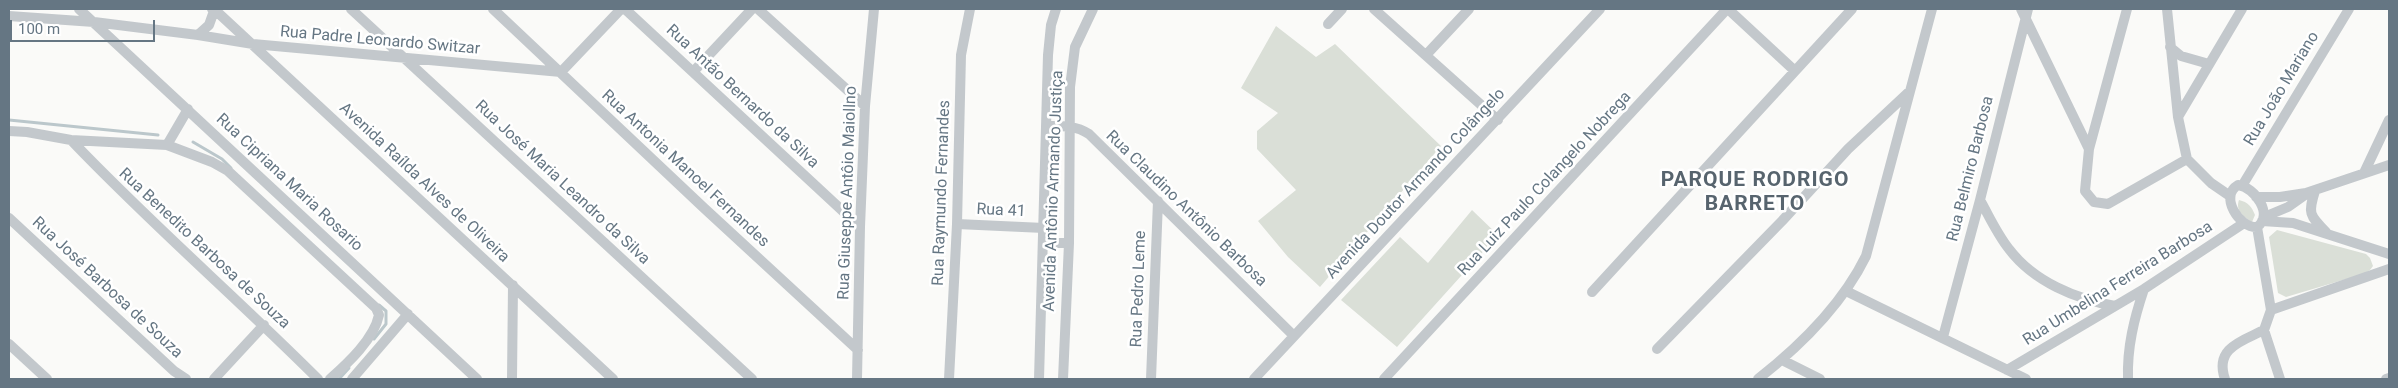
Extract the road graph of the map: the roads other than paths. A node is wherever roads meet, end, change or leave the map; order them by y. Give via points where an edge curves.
1 (79, 9) edge
2 (213, 9) edge
3 (351, 9) edge
4 (495, 9) edge
5 (621, 9) edge
6 (625, 9) edge
7 (752, 9) edge
8 (758, 9) edge
9 (874, 9) edge
10 (970, 9) edge
11 (1056, 9) edge
12 (1093, 9) edge
13 (1342, 9) edge
14 (1374, 9) edge
15 (1469, 9) edge
16 (1600, 9) edge
17 (1727, 9) edge
18 (1852, 9) edge
19 (1932, 9) edge
20 (2127, 9) edge
21 (2167, 9) edge
22 (2242, 9) edge
23 (2349, 9) edge
24 (2025, 12) edge
25 (9, 16) edge
26 (94, 22) junction
27 (1328, 24) dead end
28 (198, 35) junction
29 (253, 44) junction
30 (2170, 48) junction
31 (1426, 55) junction
32 (405, 59) junction
33 (2209, 64) junction
34 (1795, 71) junction
35 (561, 72) junction
36 (693, 72) junction
37 (1910, 91) junction
38 (865, 106) junction
39 (188, 109) junction
40 (2178, 117) junction
41 (1498, 120) junction
42 (2389, 120) edge
43 (1046, 126) junction
44 (1069, 126) junction
45 (9, 131) edge
46 (71, 140) junction
47 (166, 145) junction
48 (2089, 149) junction
49 (2187, 159) junction
50 (2389, 165) edge
51 (2364, 173) junction
52 (2242, 186) junction
53 (2311, 192) junction
54 (2230, 196) junction
55 (2256, 197) junction
56 (1980, 200) junction
57 (1158, 201) junction
58 (9, 218) edge
59 (2261, 221) junction
60 (2244, 223) junction
61 (957, 224) junction
62 (860, 227) junction
63 (1044, 228) junction
64 (2326, 232) junction
65 (1044, 243) junction
66 (1068, 243) junction
67 (2389, 254) edge
68 (2389, 269) edge
69 (513, 285) junction
70 (2144, 289) junction
71 (1846, 291) junction
72 (1592, 292) dead end
73 (2115, 306) junction
74 (2271, 310) junction
75 (408, 314) junction
76 (264, 325) junction
77 (2264, 330) junction
78 (1294, 336) junction
79 (1943, 337) junction
80 (9, 344) edge
81 (1657, 349) dead end
82 (858, 350) junction
83 (1782, 360) junction
84 (2007, 370) junction
85 (47, 379) edge
86 (186, 379) edge
87 (214, 379) edge
88 (318, 379) edge
89 (330, 379) edge
90 (352, 379) edge
91 (477, 379) edge
92 (512, 379) edge
93 (613, 379) edge
94 (752, 379) edge
95 (857, 379) edge
96 (949, 379) edge
97 (1039, 379) edge
98 (1063, 379) edge
99 (1150, 379) edge
100 (1254, 379) edge
101 (1384, 379) edge
102 (1758, 379) edge
103 (1820, 379) edge
104 (2026, 379) edge
105 (2128, 379) edge
106 (2226, 379) edge
107 (2280, 379) edge

1 - 26 street, Rua Cipriana Maria Rosario
2 - 28 street via 209,25
2 - 29 street, Avenida Raílda Alves de Oliveira
3 - 32 street, Rua José Maria Leandro da Silva
4 - 35 street, Rua Antonia Manoel Fernandes
5 - 35 street
6 - 36 street, Rua Antão Bernardo da Silva
7 - 36 street
8 - 38 street
9 - 38 street, Rua Giuseppe Antôio Maiollno
10 - 61 street, Rua Raymundo Fernandes via 961,55
11 - 43 street, Avenida Antônio Armando Justiça via 1049,39
12 - 44 street, Avenida Antônio Armando Justiça via 1075,47
13 - 27 street
14 - 31 street
15 - 31 street
16 - 41 street, Avenida Doutor Armando Colângelo
17 - 34 street
17 - 101 street, Rua Luiz Paulo Colangelo Nobrega
18 - 34 street
19 - 37 street
20 - 48 street
21 - 30 street
22 - 33 street
23 - 52 street, Rua João Mariano
24 - 48 street
24 - 56 street, Rua Belmiro Barbosa
25 - 26 street, Rua Padre Leonardo Switzar
26 - 28 street, Rua Padre Leonardo Switzar
26 - 39 street, Rua Cipriana Maria Rosario
28 - 29 street, Rua Padre Leonardo Switzar
29 - 32 street, Rua Padre Leonardo Switzar
29 - 69 street, Avenida Raílda Alves de Oliveira via 382,167
30 - 33 street via 2181,56
30 - 40 street
31 - 41 street
32 - 35 street, Rua Padre Leonardo Switzar
32 - 94 street, Rua José Maria Leandro da Silva
33 - 40 street
34 - 72 street
35 - 82 street, Rua Antonia Manoel Fernandes
36 - 62 street, Rua Antão Bernardo da Silva
37 - 71 street via 1866,256
37 - 81 street via 1848,149
38 - 62 street, Rua Giuseppe Antôio Maiollno
39 - 47 street
39 - 75 street, Rua Cipriana Maria Rosario
40 - 49 street
41 - 78 street, Avenida Doutor Armando Colângelo
42 - 51 street
43 - 44 street, Rua Claudino Antônio Barbosa
43 - 63 street, Avenida Antônio Armando Justiça
44 - 57 street, Rua Claudino Antônio Barbosa via 1089,134
44 - 66 street, Avenida Antônio Armando Justiça
45 - 46 street
46 - 47 street
46 - 76 street, Rua Benedito Barbosa de Souza via 124,196
47 - 89 street via 228,171 376,308 379,315 375,328
48 - 49 street via 2085,190 2088,197 2102,204 2118,200
49 - 54 street via 2205,178
50 - 51 street
51 - 53 street
52 - 54 street via 2233,188
52 - 55 street
53 - 55 street
53 - 59 street
53 - 64 street via 2309,208 2312,218
54 - 60 street via 2232,208
55 - 59 street via 2263,210
56 - 73 street via 2010,250 2029,270 2071,294
56 - 79 street, Rua Belmiro Barbosa
57 - 78 street, Rua Claudino Antônio Barbosa
57 - 99 street, Rua Pedro Leme
58 - 86 street, Rua José Barbosa de Souza
59 - 60 street via 2249,227
59 - 64 street via 2293,223
59 - 74 street
60 - 70 street, Rua Umbelina Ferreira Barbosa
61 - 63 street, Rua 41
61 - 96 street, Rua Raymundo Fernandes
62 - 82 street, Rua Giuseppe Antôio Maiollno
63 - 65 street, Avenida Antônio Armando Justiça
64 - 67 street
65 - 66 street
65 - 97 street, Avenida Antônio Armando Justiça
66 - 98 street, Avenida Antônio Armando Justiça
68 - 74 street
69 - 92 street
69 - 93 street, Avenida Raílda Alves de Oliveira
70 - 73 street, Rua Umbelina Ferreira Barbosa
70 - 105 street via 2128,352
71 - 79 street
71 - 83 street
73 - 84 street, Rua Umbelina Ferreira Barbosa
74 - 77 street
75 - 90 street
75 - 91 street, Rua Cipriana Maria Rosario
76 - 87 street
76 - 88 street, Rua Benedito Barbosa de Souza
77 - 106 street via 2228,350 2222,363
77 - 107 street
78 - 100 street, Avenida Doutor Armando Colângelo
79 - 84 street
80 - 85 street
82 - 95 street, Rua Giuseppe Antôio Maiollno
83 - 102 street
83 - 103 street
84 - 104 street

